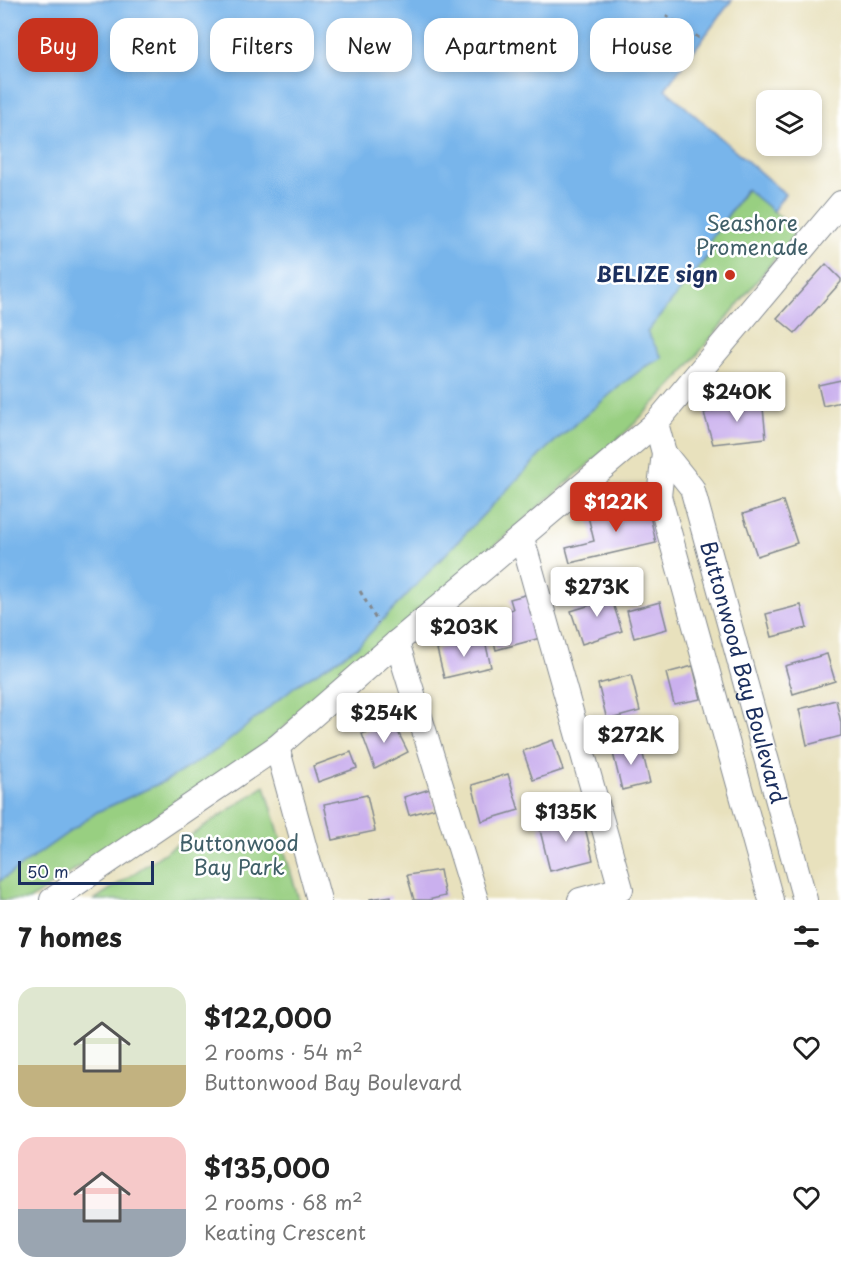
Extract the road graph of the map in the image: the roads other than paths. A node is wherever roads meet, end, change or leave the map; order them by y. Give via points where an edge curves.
1 (838, 216) edge
2 (656, 423) junction
3 (664, 453) junction
4 (522, 538) junction
5 (398, 642) junction
6 (277, 747) junction
7 (64, 896) edge
8 (319, 900) edge
9 (476, 900) edge
10 (580, 900) edge
11 (771, 900) edge
12 (805, 900) edge

1 - 2 street
2 - 3 street, Buttonwood Bay Boulevard
2 - 4 street
3 - 11 street, Buttonwood Bay Boulevard via 659,496
3 - 12 street, Buttonwood Bay Boulevard via 692,488
4 - 5 street
4 - 10 street via 621,889
5 - 6 street
5 - 9 street
6 - 7 street
6 - 8 street

